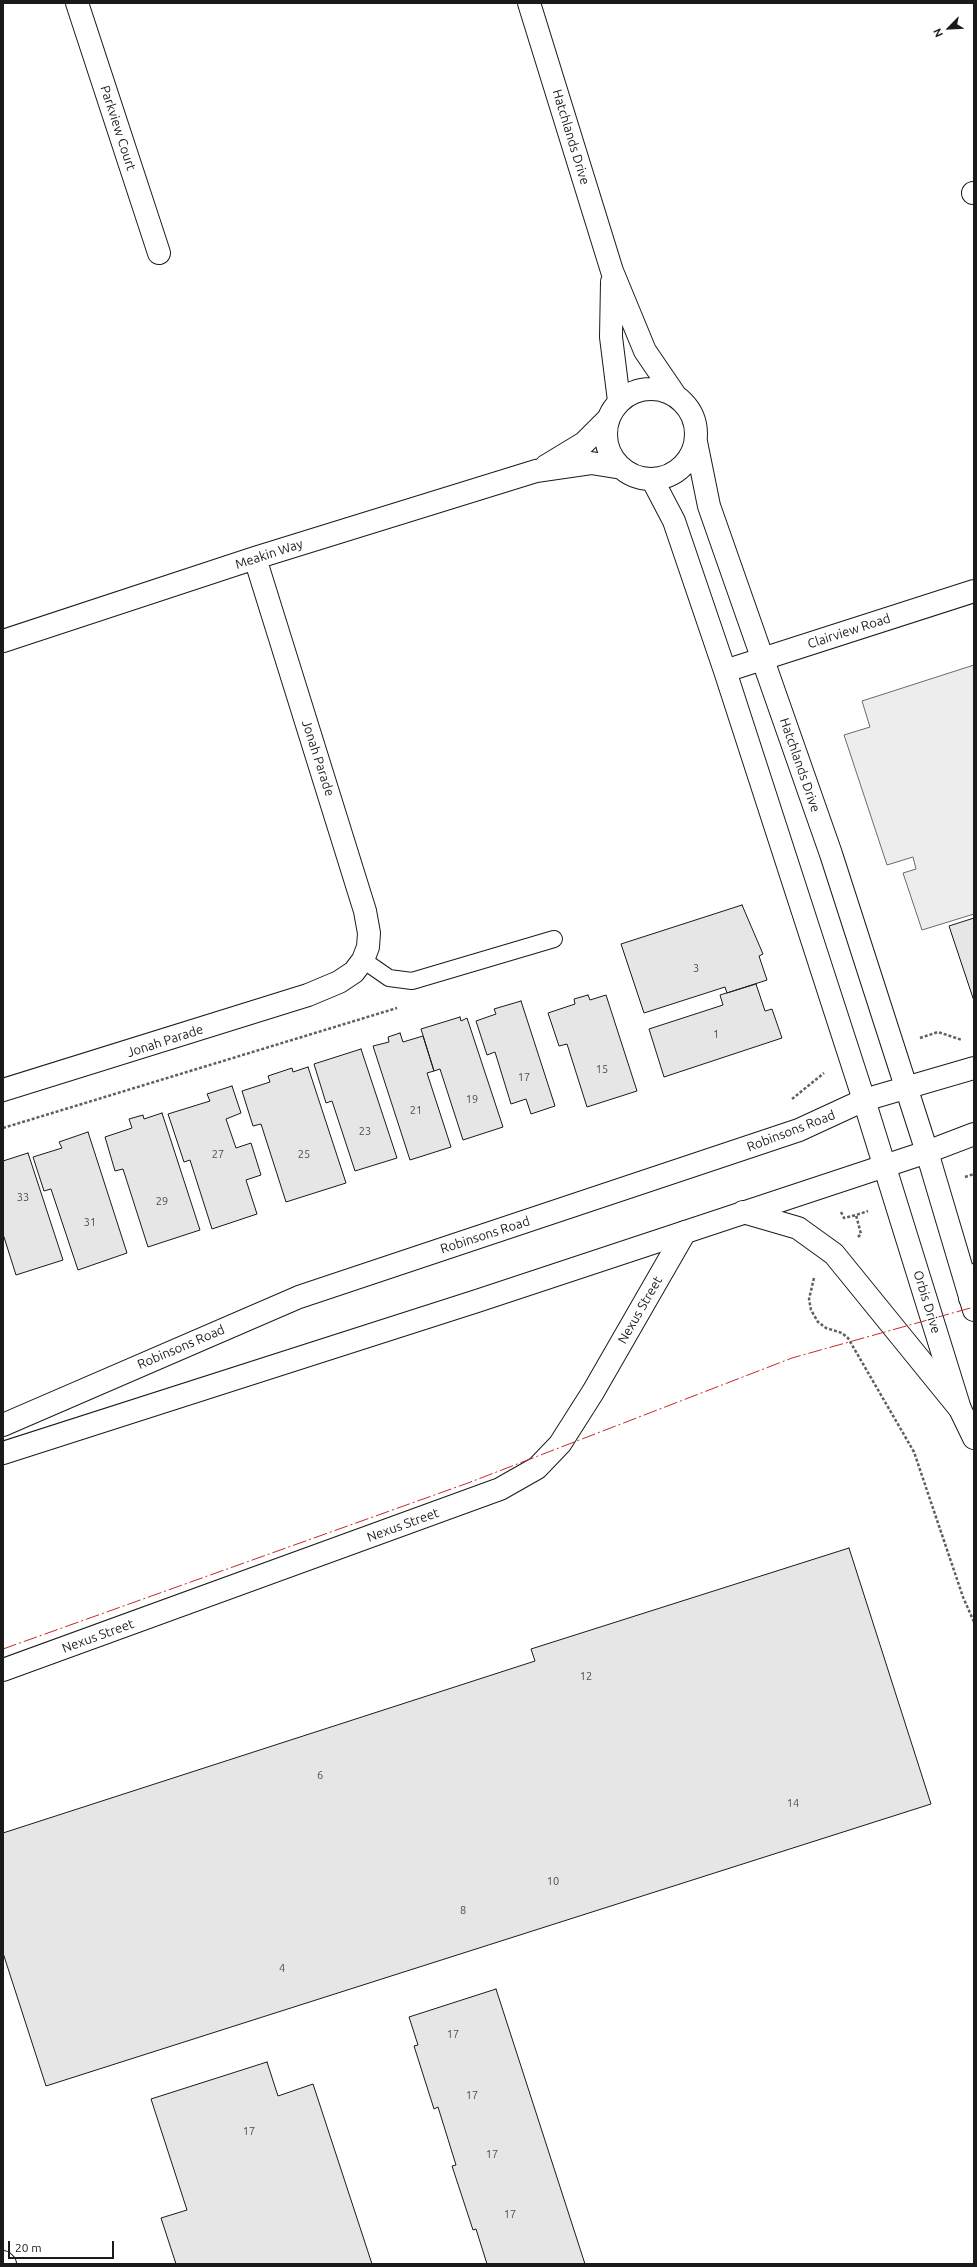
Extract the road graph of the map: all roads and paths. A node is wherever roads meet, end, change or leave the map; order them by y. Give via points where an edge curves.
1 (77, 3) edge
2 (529, 3) edge
3 (159, 253) dead end
4 (612, 271) junction
5 (675, 395) junction
6 (619, 401) junction
7 (608, 419) junction
8 (696, 442) junction
9 (622, 468) junction
10 (536, 471) junction
11 (652, 479) junction
12 (255, 558) junction
13 (974, 591) edge
14 (3, 641) edge
15 (763, 658) junction
16 (725, 671) junction
17 (554, 939) dead end
18 (363, 960) junction
19 (401, 1006) dead end
20 (968, 1039) dead end
21 (891, 1047) junction
22 (850, 1062) junction
23 (974, 1068) edge
24 (904, 1088) junction
25 (3, 1090) edge
26 (864, 1100) junction
27 (787, 1101) dead end
28 (3, 1128) edge
29 (974, 1134) edge
30 (926, 1152) junction
31 (885, 1165) junction
32 (743, 1212) junction
33 (685, 1232) junction
34 (834, 1254) junction
35 (974, 1275) edge
36 (972, 1304) edge
37 (960, 1410) junction
38 (3, 1425) edge
39 (974, 1438) edge
40 (3, 1452) edge
41 (974, 1622) edge
42 (3, 1670) edge

1 - 3 street, Parkview Court
2 - 4 street, Hatchlands Drive
4 - 5 street, Hatchlands Drive via 645,351
4 - 6 street, Hatchlands Drive via 611,337
5 - 6 street via 661,389 646,388 632,392
5 - 8 street via 686,403 693,415
6 - 7 street
7 - 9 street via 608,446 613,458
7 - 10 street, Meakin Way via 584,443
8 - 11 street via 685,464 676,472
8 - 15 street, Hatchlands Drive via 709,506
9 - 10 street, Meakin Way via 591,463
9 - 11 street via 631,474
10 - 12 street, Meakin Way
11 - 16 street via 674,521
12 - 14 street, Meakin Way
12 - 18 street, Jonah Parade via 364,904 369,933 368,947
13 - 15 street, Clairview Road
15 - 16 street, Clairview Road
15 - 21 street, Hatchlands Drive via 831,854
16 - 22 street
17 - 18 lane via 412,981 389,978
18 - 25 street, Jonah Parade via 354,972 339,982 308,995
19 - 28 path
20 - 21 path via 962,1040 938,1032
21 - 24 street, Hatchlands Drive
22 - 26 street
22 - 27 path via 819,1075
23 - 24 street, Robinsons Road
24 - 26 street, Robinsons Road
24 - 30 street, Hatchlands Drive
26 - 31 street, Orbis Drive
26 - 38 street, Robinsons Road via 799,1130 299,1297
29 - 30 street
30 - 31 street
30 - 36 street
31 - 32 street
31 - 37 street, Orbis Drive
32 - 33 street
32 - 34 street via 798,1228
33 - 40 street via 349,1343
33 - 42 street, Nexus Street via 593,1392 560,1444 537,1468 500,1489
34 - 37 street
34 - 41 path via 818,1270 812,1282 809,1299 811,1310 818,1322 848,1338 914,1452 963,1597
35 - 36 street
37 - 39 street, Orbis Drive

